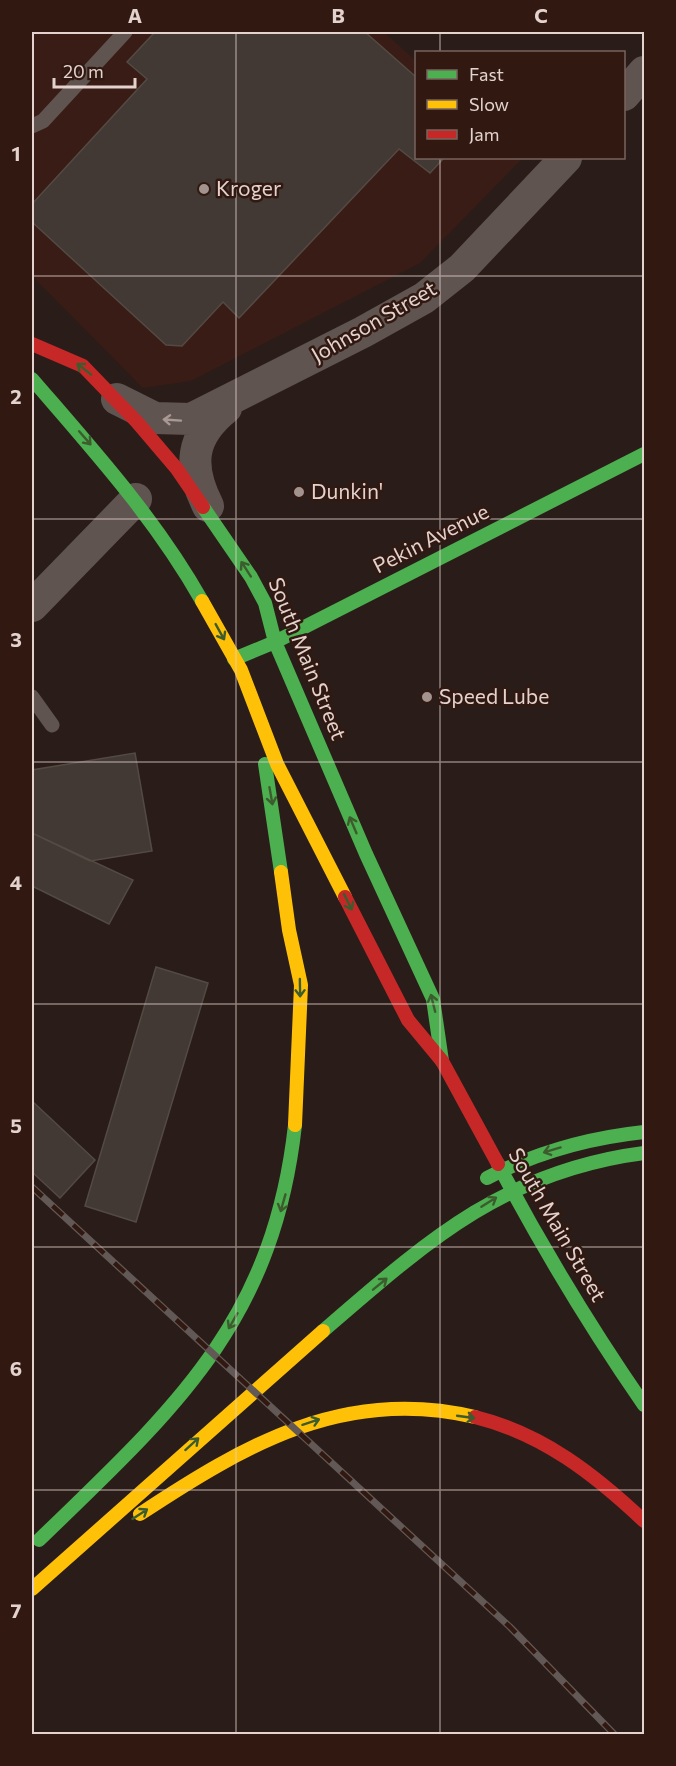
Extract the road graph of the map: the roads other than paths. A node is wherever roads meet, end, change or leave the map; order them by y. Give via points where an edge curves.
1 (125, 32) edge
2 (645, 72) edge
3 (625, 94) edge
4 (32, 126) edge
5 (565, 159) edge
6 (32, 344) edge
7 (32, 379) edge
8 (245, 393) junction
9 (111, 395) junction
10 (645, 454) edge
11 (136, 499) junction
12 (214, 520) junction
13 (32, 606) edge
14 (275, 642) junction
15 (234, 659) junction
16 (32, 698) edge
17 (257, 717) junction
18 (52, 725) dead end
19 (442, 1061) junction
20 (645, 1132) edge
21 (645, 1154) edge
22 (475, 1185) dead end
23 (645, 1405) edge
24 (147, 1453) dead end
25 (645, 1521) edge
26 (35, 1543) edge
27 (56, 1569) junction
28 (32, 1589) edge

1 - 4 lane via 43,121
2 - 3 street
5 - 8 street, Johnson Street via 485,247 424,298
9 -> 6 main road, South Main Street via 83,366
7 -> 11 main road, South Main Street
8 -> 9 street, Johnson Street via 183,421 147,415
8 - 12 street, Johnson Street via 207,424 197,445 198,486
9 - 12 main road, South Main Street via 177,469
10 - 14 main road, Pekin Avenue
11 - 13 street
11 -> 15 main road, South Main Street via 184,569
14 -> 12 main road, South Main Street via 265,603
14 - 15 main road, Pekin Avenue
19 -> 14 main road, South Main Street via 433,999
15 - 17 main road, South Main Street
16 - 18 lane
17 -> 19 main road, South Main Street via 277,764 408,1020
17 -> 26 main road via 290,932 300,965 300,1088 291,1173 261,1270 218,1348 122,1458
19 - 23 main road, South Main Street via 537,1237 606,1350
20 -> 22 main road via 608,1136 531,1156
27 -> 21 main road via 213,1426 440,1235 488,1202 522,1186 582,1165
24 - 26 main road
27 -> 25 main road via 213,1466 270,1436 350,1413 408,1409 487,1420 526,1433 589,1472
27 - 28 main road

